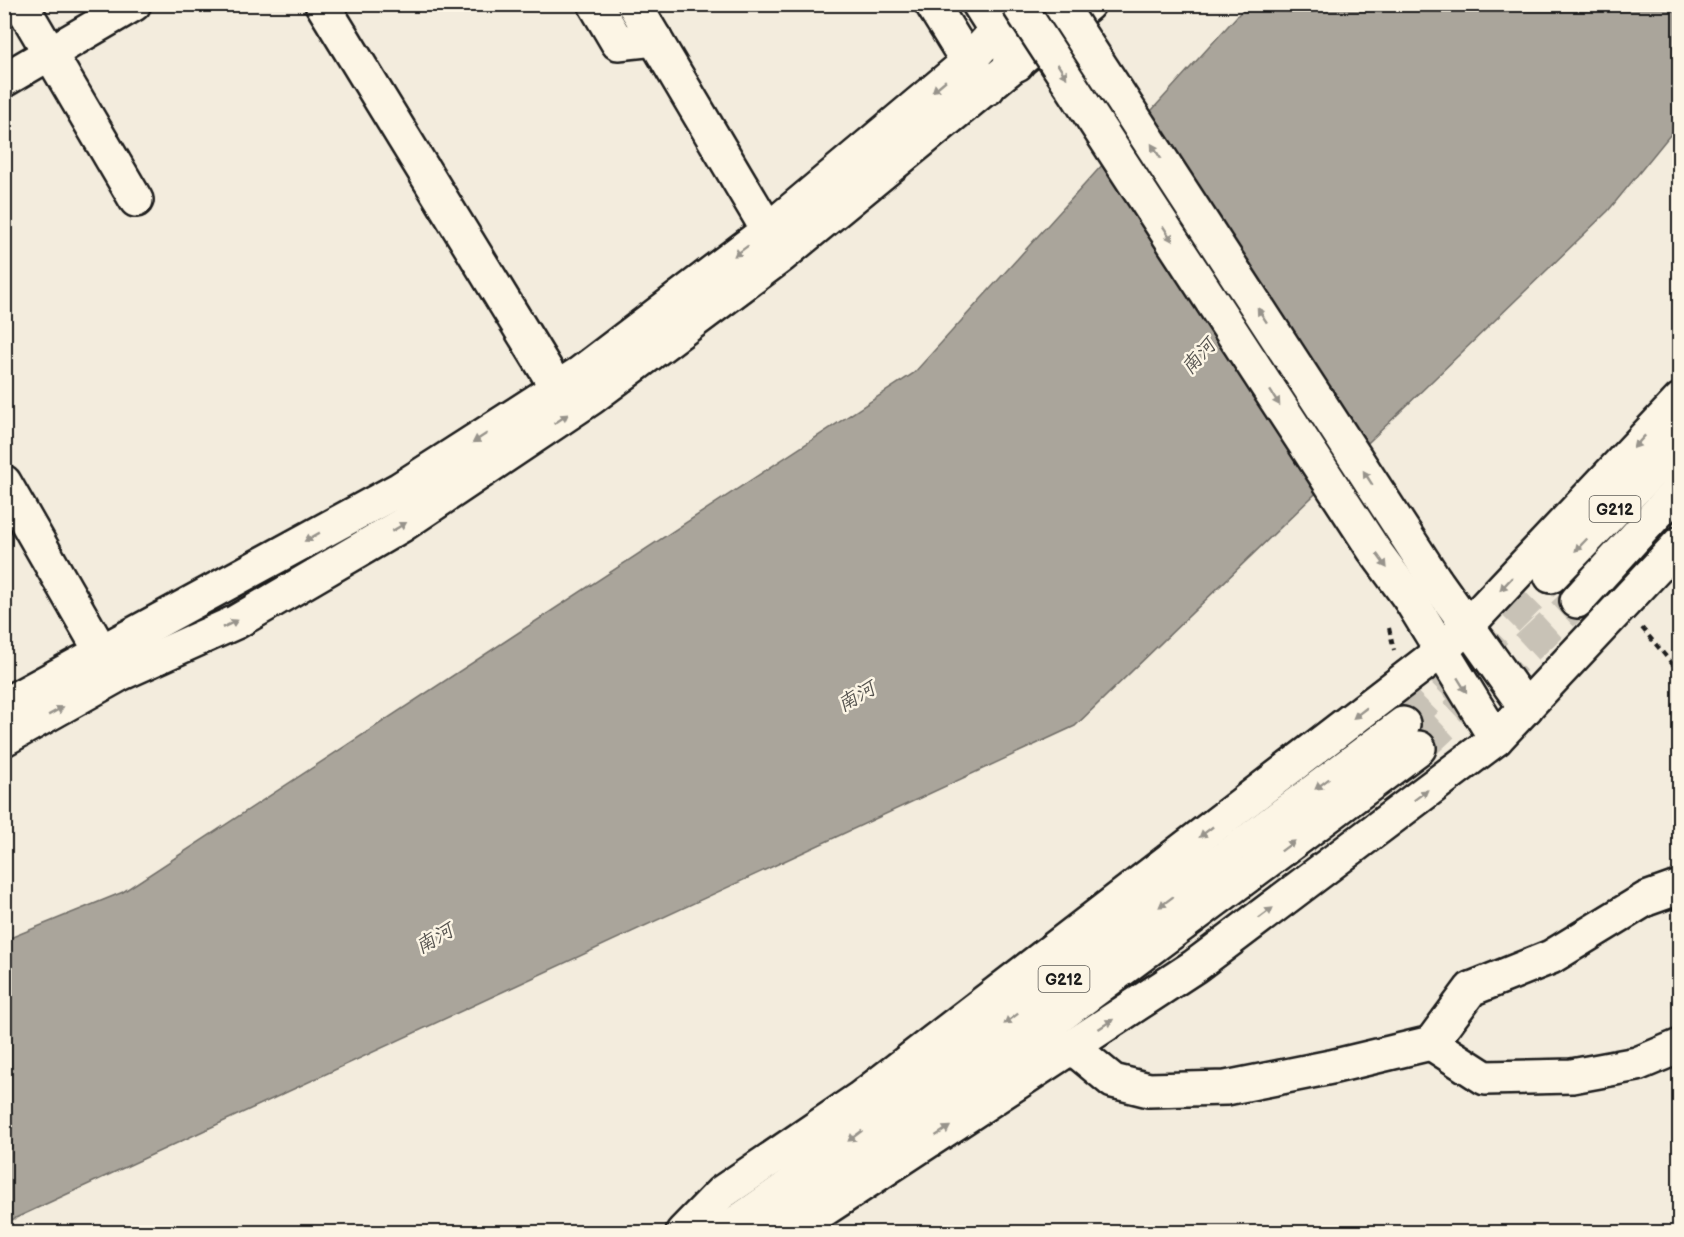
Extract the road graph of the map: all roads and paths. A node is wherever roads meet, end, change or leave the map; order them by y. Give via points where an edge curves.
1 (21, 4) edge
2 (134, 4) edge
3 (322, 4) edge
4 (595, 4) edge
5 (634, 4) edge
6 (932, 4) edge
7 (1018, 4) edge
8 (1028, 4) edge
9 (1060, 4) edge
10 (1088, 4) edge
11 (988, 18) edge
12 (655, 39) junction
13 (50, 54) junction
14 (968, 62) junction
15 (1017, 64) junction
16 (4, 80) edge
17 (988, 88) junction
18 (136, 200) dead end
19 (768, 230) junction
20 (557, 388) junction
21 (1680, 399) edge
22 (1680, 442) edge
23 (4, 482) edge
24 (1680, 488) edge
25 (1680, 543) edge
26 (1551, 576) tunnel mouth
27 (1577, 601) tunnel mouth
28 (1622, 605) junction
29 (1468, 625) junction
30 (1441, 651) junction
31 (111, 664) junction
32 (1680, 673) edge
33 (4, 705) edge
34 (1527, 708) junction
35 (4, 739) edge
36 (1496, 739) junction
37 (1680, 887) edge
38 (1431, 1043) junction
39 (1680, 1046) edge
40 (1072, 1047) junction
41 (683, 1233) edge
42 (723, 1233) edge
43 (770, 1233) edge
44 (789, 1233) edge

1 - 13 main road
2 - 13 main road
3 - 20 main road
4 - 12 main road via 618,43
5 - 12 main road
6 - 14 main road
7 -> 30 main road, bridge
8 - 11 main road
29 -> 9 main road, bridge
10 - 15 main road
11 - 14 main road
11 - 15 main road
12 - 19 main road
13 - 16 main road
13 - 18 main road
14 - 17 main road
14 -> 19 main road
15 - 17 main road
31 -> 17 main road via 236,621 392,531 582,405 781,256
19 -> 20 main road
20 -> 31 main road via 400,489
21 -> 29 main road
22 -> 26 main road, G212
23 - 31 main road
24 - 27 main road, G212
25 - 28 main road
28 - 32 path
28 - 34 main road
29 - 30 main road
29 - 34 main road
30 -> 36 main road
30 -> 41 main road via 859,1099 721,1193
31 - 33 main road
35 -> 31 main road
34 - 36 main road
40 -> 36 main road via 1195,966
37 - 38 main road via 1646,899 1551,957 1471,989
38 - 39 main road via 1485,1078 1572,1076 1637,1065
38 - 40 main road via 1226,1088 1149,1090 1113,1081
44 -> 40 main road
43 -> 42 main road, G212 via 1411,736

